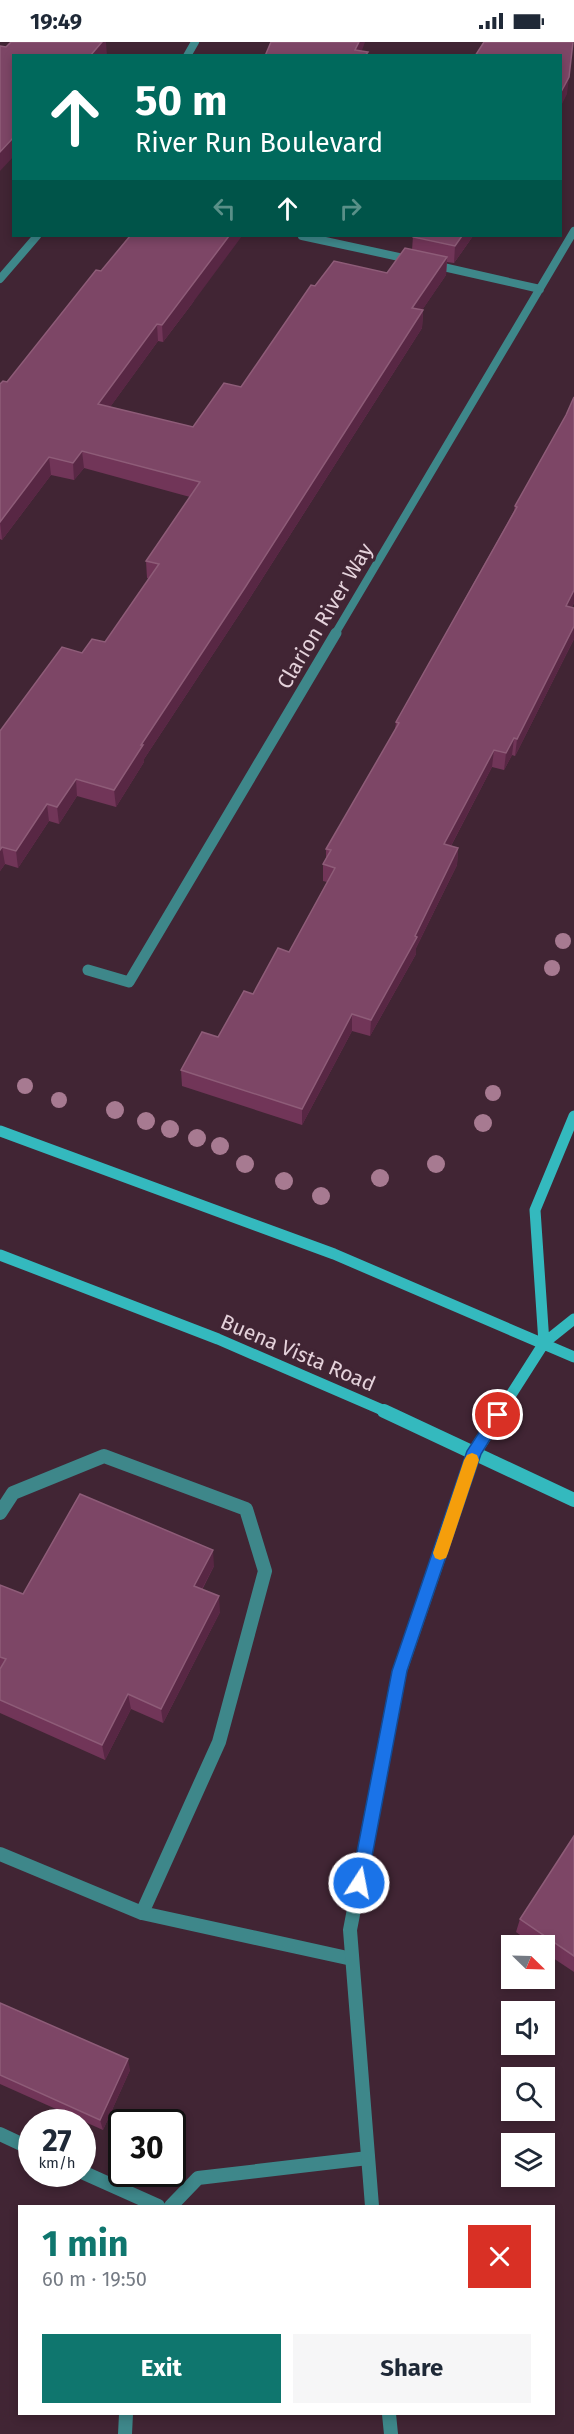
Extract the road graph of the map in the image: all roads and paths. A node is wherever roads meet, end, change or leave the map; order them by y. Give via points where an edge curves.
1 (574, 231) edge
2 (36, 237) edge
3 (307, 237) edge
4 (0, 279) edge
5 (540, 288) junction
6 (88, 970) dead end
7 (574, 1116) edge
8 (0, 1131) edge
9 (0, 1255) edge
10 (574, 1319) edge
11 (544, 1343) junction
12 (574, 1357) edge
13 (475, 1451) junction
14 (574, 1500) edge
15 (0, 1514) edge
16 (0, 1854) edge
17 (142, 1913) junction
18 (352, 1959) junction
19 (0, 2134) edge
20 (18, 2142) edge
21 (368, 2158) junction
22 (96, 2178) edge
23 (156, 2205) edge
24 (172, 2205) edge
25 (372, 2205) edge
26 (126, 2415) edge
27 (389, 2415) edge
28 (125, 2434) edge
29 (391, 2434) edge

1 - 5 street, Clarion River Way
2 - 4 street
3 - 5 street
5 - 6 street, Clarion River Way via 129,982
7 - 11 main road via 536,1210
8 - 11 main road via 334,1254
9 - 13 main road, Buena Vista Road via 265,1358
10 - 11 main road
11 - 12 main road
11 - 13 main road
13 - 14 main road, Buena Vista Road
13 - 18 street via 400,1671 350,1930
15 - 17 street via 13,1493 104,1456 246,1509 264,1571 219,1742
16 - 17 street
17 - 18 street
18 - 21 street
19 - 20 street
21 - 24 street via 198,2178
21 - 25 street
22 - 23 street
26 - 28 street
27 - 29 street

